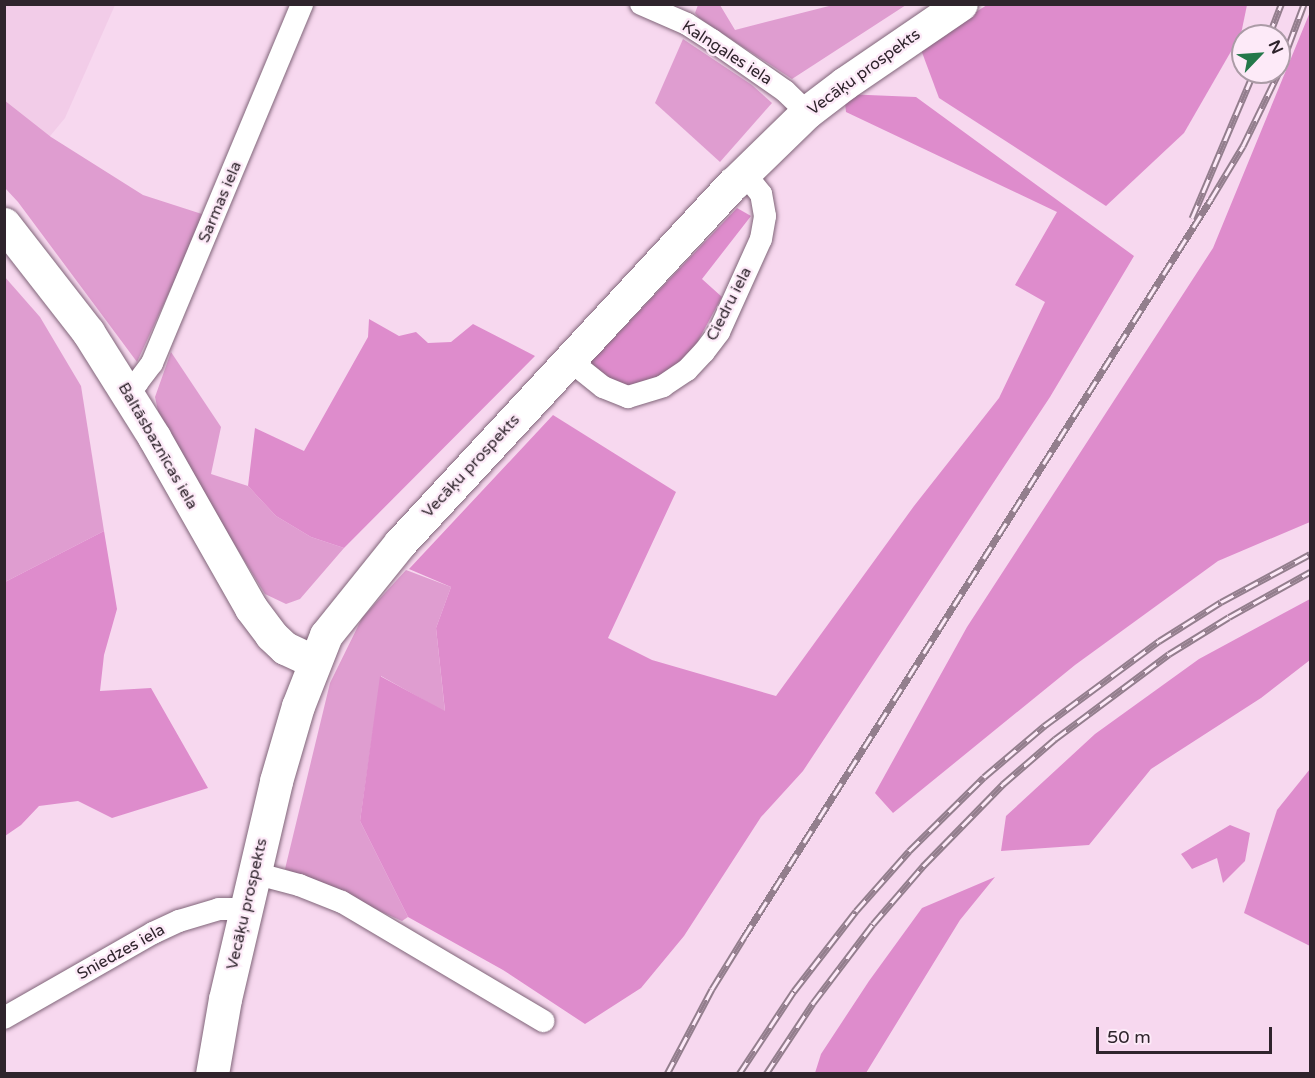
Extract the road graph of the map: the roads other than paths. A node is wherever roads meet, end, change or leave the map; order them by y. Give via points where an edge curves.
1 (302, 4) edge
2 (641, 4) edge
3 (962, 4) edge
4 (679, 12) edge
5 (807, 112) junction
6 (745, 174) junction
7 (4, 224) edge
8 (568, 359) junction
9 (126, 391) junction
10 (313, 662) junction
11 (254, 873) junction
12 (245, 909) junction
13 (4, 1018) edge
14 (543, 1021) dead end
15 (212, 1074) edge

1 - 9 street, Sarmas iela via 152,363
2 - 4 street, Kalngales iela
3 - 5 main road, Vecāķu prospekts
4 - 5 street, Kalngales iela
5 - 6 main road, Vecāķu prospekts
6 - 8 main road, Vecāķu prospekts
6 - 8 street, Ciedru iela via 760,194 765,216 761,239 719,332 687,370 663,386 628,397 603,387
7 - 9 main road, Baltāsbaznīcas iela via 88,332
8 - 10 main road, Vecāķu prospekts via 400,543 326,635
9 - 10 main road, Baltāsbaznīcas iela via 251,608 285,648
10 - 11 main road, Vecāķu prospekts via 276,781
11 - 12 main road, Vecāķu prospekts
11 - 14 street via 342,902
12 - 13 street, Sniedzes iela via 219,909 179,921
12 - 15 main road, Vecāķu prospekts

